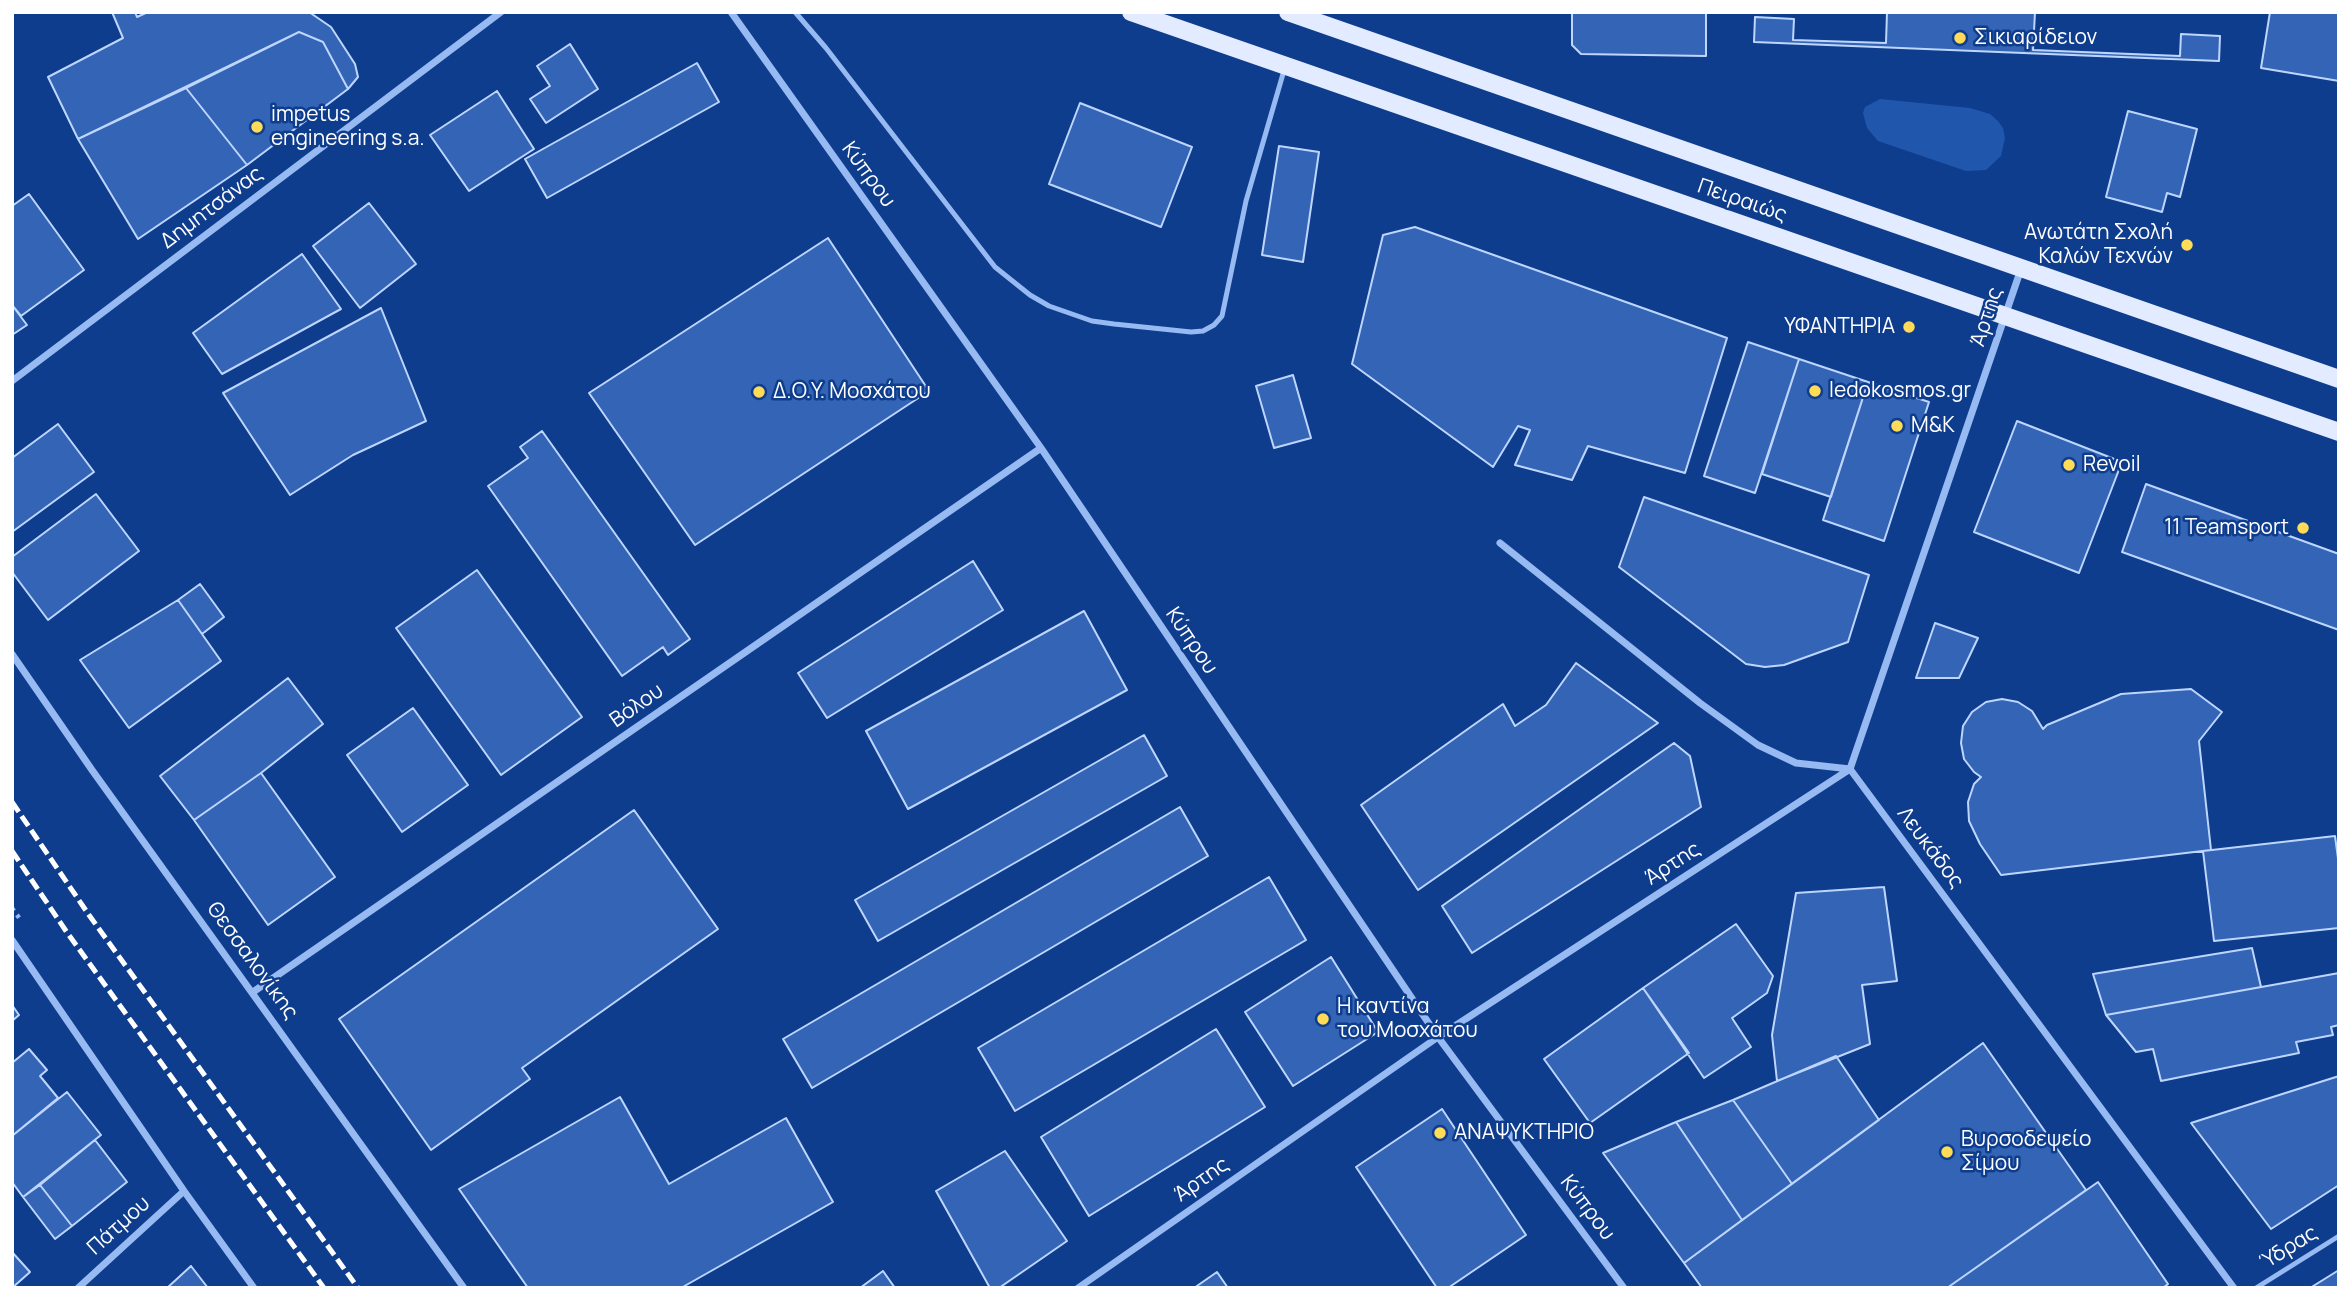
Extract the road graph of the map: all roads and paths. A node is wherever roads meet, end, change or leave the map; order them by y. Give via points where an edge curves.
1 (501, 12) edge
2 (731, 12) edge
3 (795, 12) edge
4 (1131, 12) edge
5 (1288, 12) edge
6 (1286, 66) junction
7 (2021, 268) junction
8 (2006, 316) junction
9 (2339, 379) edge
10 (12, 381) edge
11 (2339, 432) edge
12 (1041, 448) junction
13 (1500, 543) dead end
14 (12, 654) edge
15 (1850, 769) junction
16 (12, 940) edge
17 (253, 992) junction
18 (1438, 1037) junction
19 (184, 1191) junction
20 (2339, 1236) edge
21 (78, 1288) edge
22 (254, 1288) edge
23 (464, 1288) edge
24 (1079, 1288) edge
25 (1624, 1288) edge
26 (2234, 1288) edge
27 (2256, 1288) edge

1 - 10 street, Δημητσάνας
2 - 12 street, Κύπρου
3 - 6 lane via 995,267 1049,306 1114,324 1191,332 1203,331 1222,316 1246,201
4 - 6 main road, Πειραιώς
5 - 7 main road, Πειραιώς
6 - 8 main road, Πειραιώς
7 - 8 street, Άρτης
7 - 9 main road, Πειραιώς
8 - 11 main road, Πειραιώς
8 - 15 street, Άρτης
12 - 17 street, Βόλου
12 - 18 street, Κύπρου
13 - 15 street via 1758,745 1796,764
14 - 17 street, Θεσσαλονίκης
15 - 18 street, Άρτης
15 - 26 street, Λευκάδος
16 - 19 street
17 - 23 street, Θεσσαλονίκης
18 - 24 street, Άρτης
18 - 25 street, Κύπρου
19 - 21 street, Πάτμου
19 - 22 street
20 - 27 lane, Ύδρας

